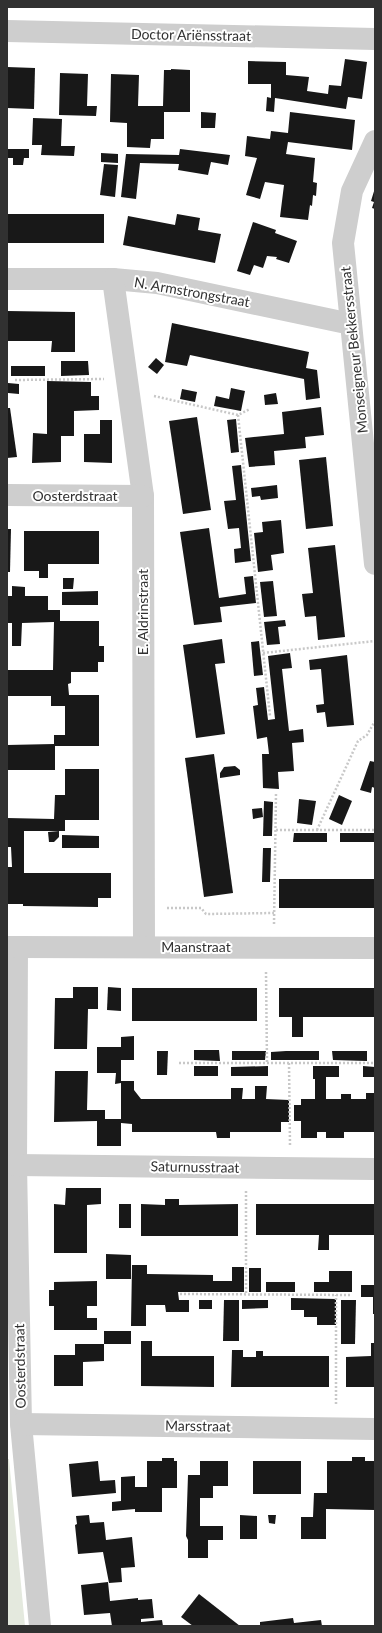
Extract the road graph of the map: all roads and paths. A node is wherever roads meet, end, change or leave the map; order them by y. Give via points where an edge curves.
1 (7, 31) edge
2 (375, 39) edge
3 (375, 141) edge
4 (7, 279) edge
5 (113, 279) junction
6 (351, 324) junction
7 (15, 380) dead end
8 (127, 384) junction
9 (250, 409) dead end
10 (238, 415) junction
11 (7, 496) edge
12 (143, 496) junction
13 (375, 564) edge
14 (375, 641) edge
15 (263, 653) junction
16 (270, 716) dead end
17 (375, 721) edge
18 (276, 793) dead end
19 (276, 830) junction
20 (317, 830) junction
21 (375, 830) edge
22 (144, 908) junction
23 (274, 913) junction
24 (12, 947) edge
25 (144, 947) junction
26 (270, 948) junction
27 (375, 948) edge
28 (179, 1063) dead end
29 (267, 1063) junction
30 (289, 1063) junction
31 (375, 1063) edge
32 (16, 1165) junction
33 (246, 1168) junction
34 (291, 1168) junction
35 (375, 1169) edge
36 (180, 1294) dead end
37 (246, 1295) junction
38 (336, 1295) junction
39 (351, 1295) dead end
40 (21, 1424) junction
41 (336, 1429) junction
42 (375, 1429) edge
43 (40, 1626) edge

1 - 2 street, Doctor Ariënsstraat
3 - 6 street, Monseigneur Bekkersstraat via 352,191 343,243
4 - 5 street, N. Armstrongstraat
5 - 6 street, N. Armstrongstraat via 156,283
5 - 8 street, E. Aldrinstraat
6 - 13 street, Monseigneur Bekkersstraat
7 - 8 path
8 - 10 path
8 - 12 street, E. Aldrinstraat
9 - 10 path
10 - 15 path
11 - 12 street, Oosterdstraat
12 - 22 street, E. Aldrinstraat
14 - 15 path
15 - 16 path
17 - 20 path via 367,735 358,741
18 - 19 path
19 - 20 path
19 - 23 path
20 - 21 path
22 - 23 path via 201,908 206,914
22 - 25 street, E. Aldrinstraat
23 - 26 path
24 - 25 street, Maanstraat
24 - 32 street, Oosterdstraat
25 - 26 street, Maanstraat
26 - 27 street, Maanstraat
26 - 29 path
28 - 29 path
29 - 30 path
30 - 31 path
30 - 34 path
32 - 33 street, Saturnusstraat
32 - 40 street, Oosterdstraat
33 - 34 street, Saturnusstraat
33 - 37 path
34 - 35 street, Saturnusstraat
36 - 37 path
37 - 38 path
38 - 39 path
38 - 41 path
40 - 41 street, Marsstraat
40 - 43 street, Oosterdstraat
41 - 42 street, Marsstraat

